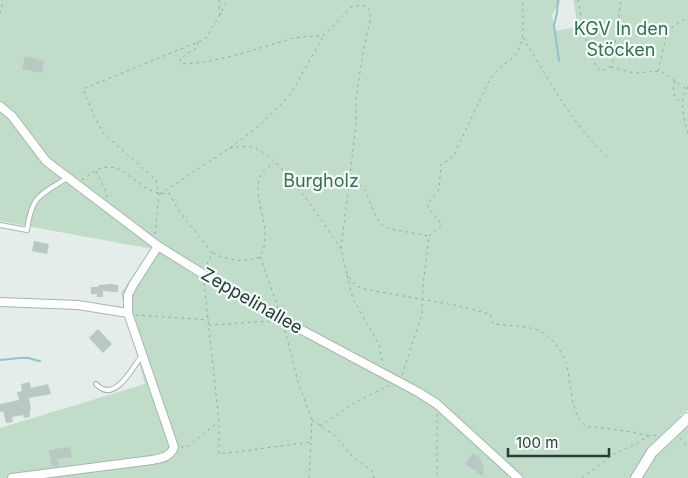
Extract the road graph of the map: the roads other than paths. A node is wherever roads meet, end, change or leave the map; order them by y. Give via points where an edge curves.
1 (0, 106) edge
2 (67, 178) junction
3 (0, 225) edge
4 (158, 246) junction
5 (0, 302) edge
6 (128, 313) junction
7 (142, 356) junction
8 (96, 384) dead end
9 (688, 418) edge
10 (12, 478) edge
11 (518, 478) edge
12 (636, 478) edge

1 - 2 street, Zeppelinallee via 12,116 46,161
2 - 3 lane via 34,201 27,230
2 - 4 street, Zeppelinallee
4 - 6 street via 128,295
4 - 11 street, Zeppelinallee via 283,320 437,404
5 - 6 street via 78,305
6 - 7 street
7 - 8 lane via 117,387 108,391
7 - 10 street via 174,447 170,455
9 - 12 street via 664,439 645,461

